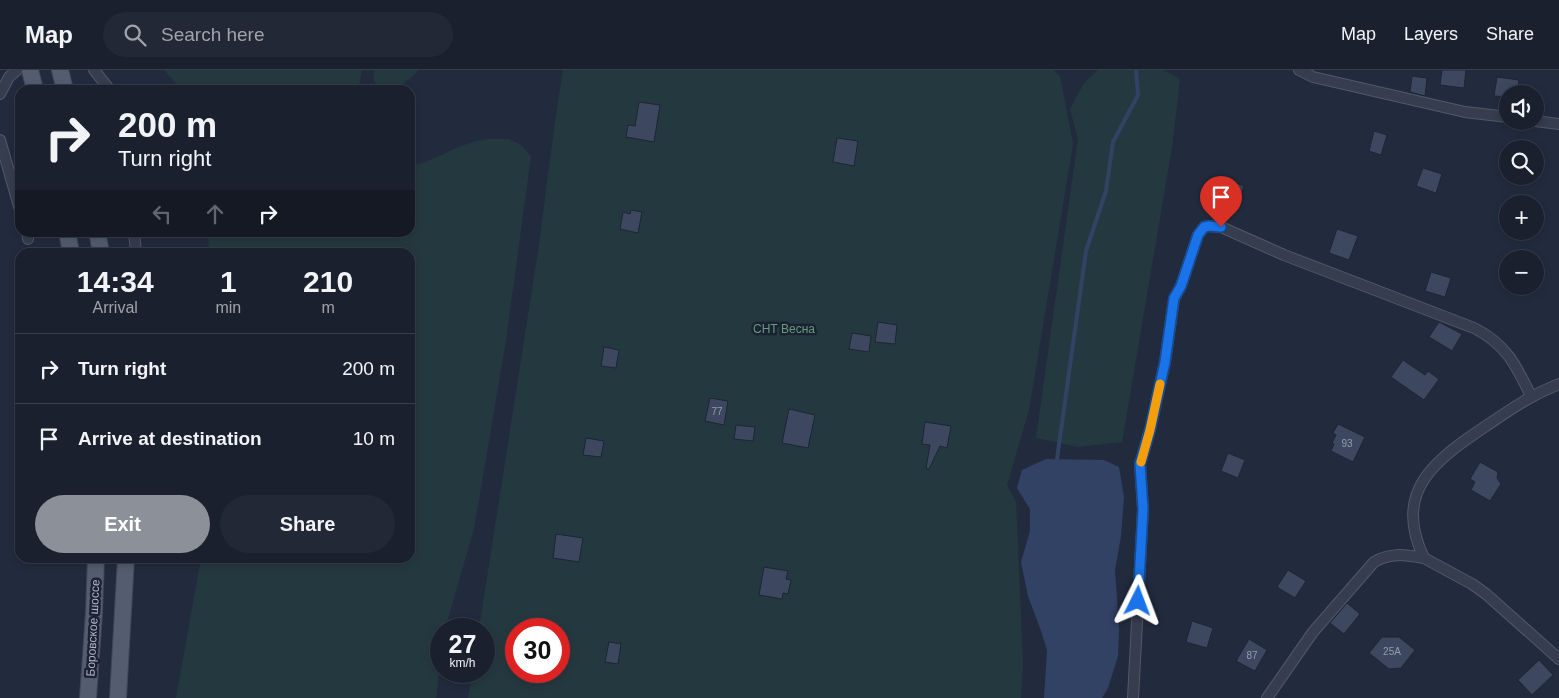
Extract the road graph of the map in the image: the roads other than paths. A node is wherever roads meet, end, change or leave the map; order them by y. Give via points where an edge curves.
1 (17, 70) edge
2 (30, 70) edge
3 (60, 70) edge
4 (94, 70) edge
5 (1299, 70) edge
6 (34, 85) edge
7 (64, 85) edge
8 (106, 85) edge
9 (0, 94) edge
10 (1499, 116) edge
11 (1544, 122) edge
12 (1559, 124) edge
13 (0, 140) edge
14 (15, 193) edge
15 (1559, 384) edge
16 (1531, 396) junction
17 (1424, 558) junction
18 (96, 563) edge
19 (126, 563) edge
20 (1559, 659) edge
21 (88, 698) edge
22 (118, 698) edge
23 (1133, 698) edge
24 (1267, 698) edge

1 - 9 street
2 - 6 main road
3 - 7 main road
4 - 8 street
5 - 10 street via 1313,77 1465,112
11 - 12 street
13 - 14 street
15 - 16 street
16 - 17 street via 1431,468 1417,494 1413,513 1414,531
16 - 23 street via 1510,356 1481,331 1284,255 1221,227 1204,227 1174,298 1165,362 1140,464 1143,509
17 - 20 street via 1486,594
17 - 24 street via 1383,556 1374,562 1313,632
18 - 21 main road, Боровское шоссе
19 - 22 main road

